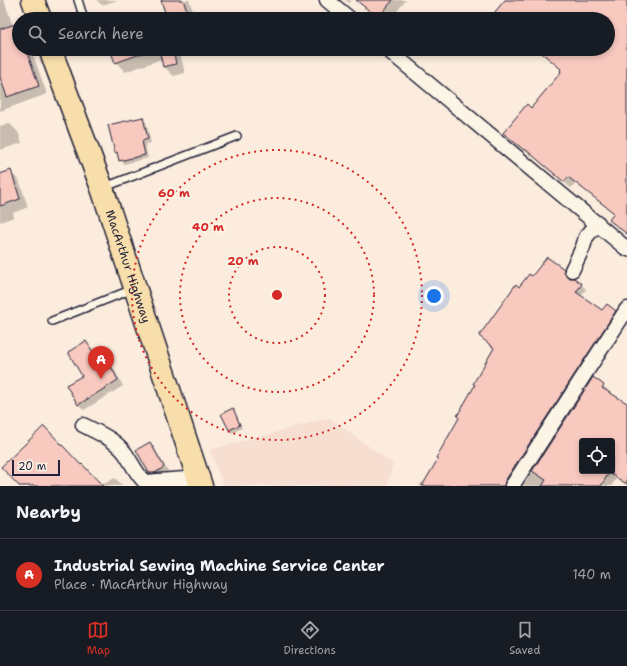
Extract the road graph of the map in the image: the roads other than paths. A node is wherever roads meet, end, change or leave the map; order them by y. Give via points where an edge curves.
1 (34, 0) edge
2 (78, 0) edge
3 (327, 0) edge
4 (38, 12) edge
5 (82, 12) edge
6 (342, 12) edge
7 (53, 56) edge
8 (396, 56) edge
9 (237, 136) dead end
10 (102, 188) junction
11 (598, 223) junction
12 (627, 249) edge
13 (572, 270) dead end
14 (135, 288) junction
15 (627, 309) edge
16 (52, 321) dead end
17 (83, 425) dead end
18 (199, 482) edge
19 (512, 486) edge

1 - 4 highway
2 - 5 lane
3 - 6 street
7 - 10 highway, MacArthur Highway
8 - 11 street
9 - 10 lane
10 - 14 highway, MacArthur Highway
11 - 12 street
11 - 13 street via 586,237
14 - 16 lane
14 - 18 highway, MacArthur Highway
15 - 19 street
17 - 18 street via 108,437 124,452 140,478 146,482

